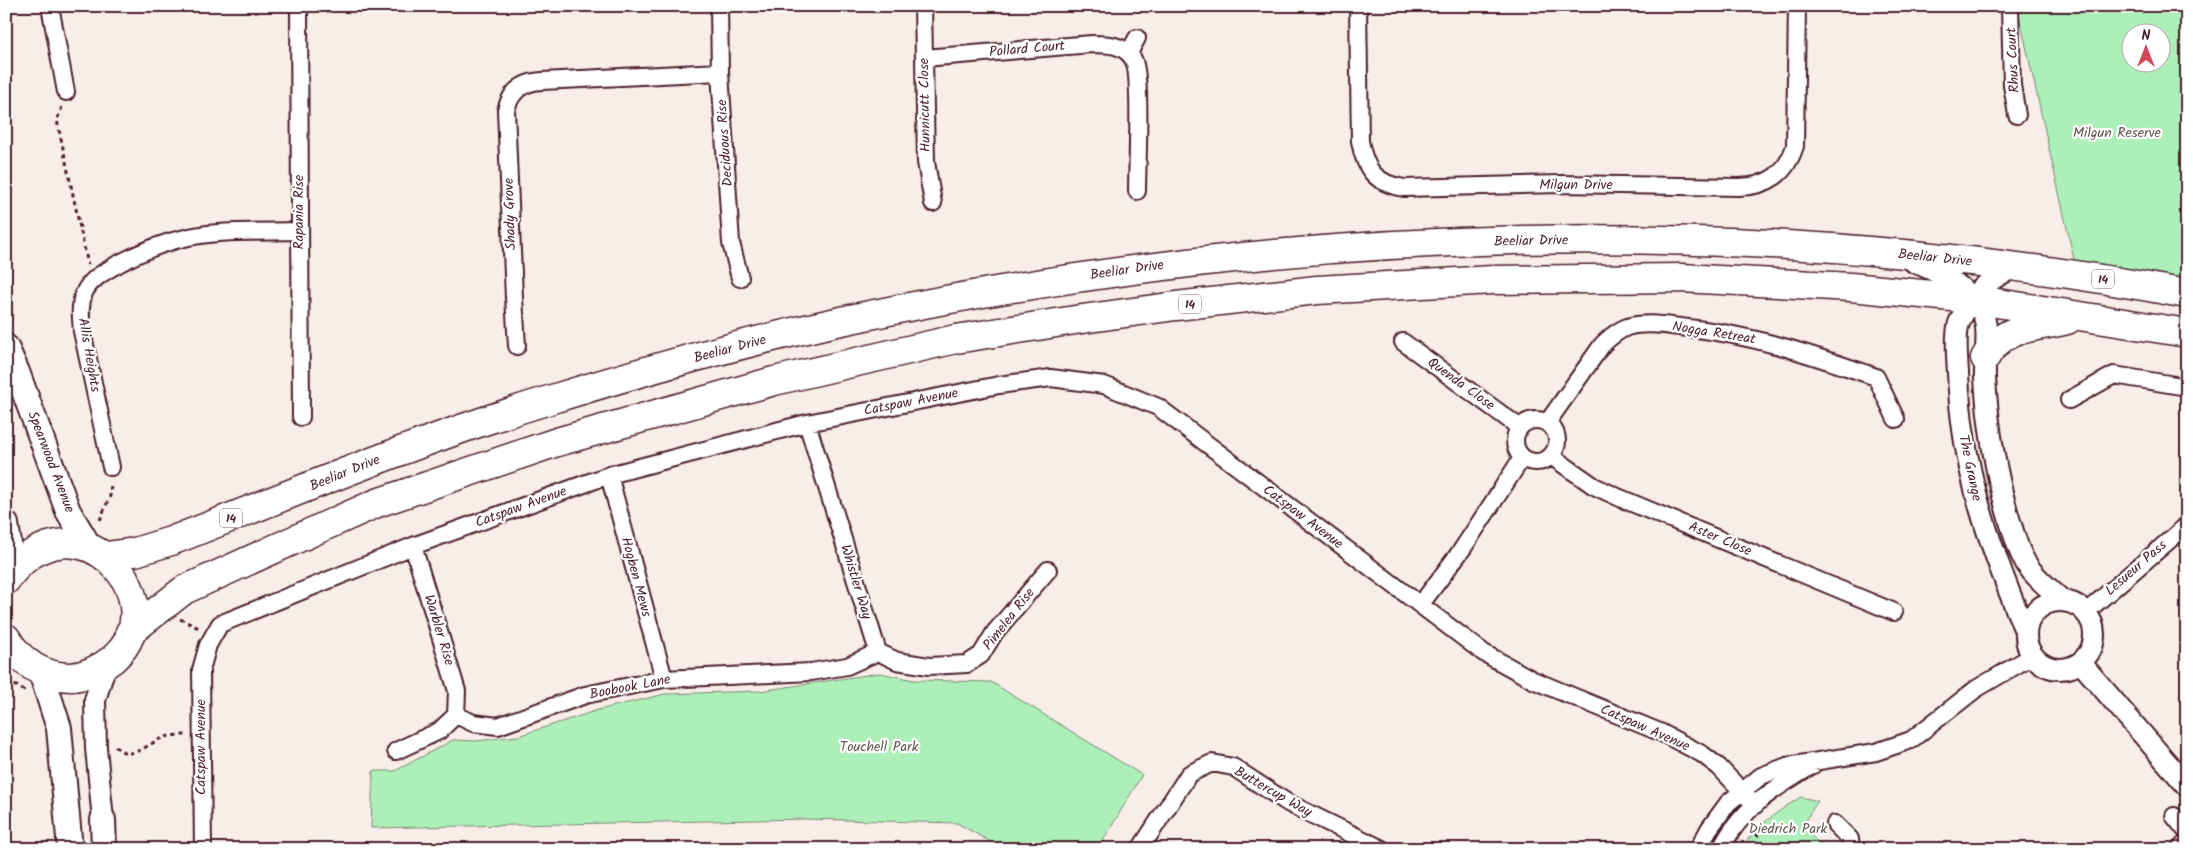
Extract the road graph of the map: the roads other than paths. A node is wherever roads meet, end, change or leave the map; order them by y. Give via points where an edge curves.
1 (50, 6) edge
2 (299, 6) edge
3 (719, 6) edge
4 (923, 6) edge
5 (1358, 6) edge
6 (1797, 6) edge
7 (2010, 6) edge
8 (1137, 38) dead end
9 (1129, 53) junction
10 (924, 58) junction
11 (720, 72) junction
12 (66, 92) road end
13 (2017, 114) dead end
14 (1137, 190) dead end
15 (933, 203) dead end
16 (299, 231) junction
17 (1896, 254) junction
18 (2019, 267) junction
19 (740, 278) dead end
20 (2187, 294) edge
21 (1972, 299) junction
22 (2083, 316) junction
23 (2187, 333) edge
24 (1403, 342) dead end
25 (6, 346) edge
26 (518, 346) dead end
27 (1985, 358) junction
28 (2187, 387) edge
29 (2069, 400) dead end
30 (301, 417) dead end
31 (1896, 419) dead end
32 (808, 423) junction
33 (1547, 423) junction
34 (1519, 428) junction
35 (1551, 456) junction
36 (1522, 458) junction
37 (112, 467) road end
38 (608, 475) junction
39 (6, 524) edge
40 (2187, 525) edge
41 (413, 546) junction
42 (98, 552) junction
43 (1048, 570) dead end
44 (10, 575) edge
45 (2063, 601) junction
46 (1421, 604) junction
47 (1894, 612) dead end
48 (2086, 612) junction
49 (2025, 631) junction
50 (130, 632) junction
51 (6, 638) edge
52 (878, 652) junction
53 (2032, 656) junction
54 (2080, 663) junction
55 (106, 664) junction
56 (26, 669) edge
57 (664, 679) junction
58 (456, 715) junction
59 (396, 751) dead end
60 (1822, 760) junction
61 (2187, 786) edge
62 (1741, 791) junction
63 (1754, 804) junction
64 (2174, 816) dead end
65 (103, 820) joint
66 (1835, 824) dead end
67 (2187, 832) edge
68 (2187, 842) edge
69 (70, 849) edge
70 (104, 849) edge
71 (203, 849) edge
72 (1140, 849) edge
73 (1382, 849) edge
74 (1698, 849) edge
75 (1721, 849) edge
76 (1851, 849) edge
77 (2180, 849) edge

1 - 12 street
2 - 16 street, Rapania Rise
3 - 11 street, Deciduous Rise
4 - 10 street, Hunnicutt Close
5 - 6 street, Milgun Drive via 1363,158 1375,176 1390,186 1404,188 1561,184 1740,187 1756,186 1771,180 1791,159 1795,146
7 - 13 street, Rhus Court via 2012,85
8 - 9 street
9 - 10 street, Pollard Court via 1109,44 1092,44
9 - 14 street via 1134,60 1138,80
10 - 15 street, Hunnicutt Close via 926,162
11 - 19 street, Deciduous Rise via 732,243
11 - 26 street, Shady Grove via 530,82 517,80 506,110
16 - 30 street, Rapania Rise
16 - 37 street, Allis Heights via 189,237 158,245 91,282 84,294 82,331
17 - 18 highway, Beeliar Drive / 14
17 - 21 street, The Grange via 1941,274
17 - 42 highway, Beeliar Drive / 14 via 1665,241 1388,246 1204,260 969,295 744,344 544,401 414,445 172,542 135,552
18 - 20 highway, Beeliar Drive / 14
18 - 21 street, The Grange via 2005,271
21 - 22 highway, 14
21 - 27 street, The Grange via 1986,322
21 - 49 street, The Grange via 1959,324 1958,395 1964,444 1997,565
21 - 50 highway, 14 via 1850,287 1682,278 1493,280 1317,290 1176,306 956,339 774,381 576,436 377,503 184,590
22 - 23 highway, 14
22 - 27 highway via 2008,334 1997,341
24 - 34 street, Quenda Close
25 - 42 main road, Spearwood Avenue / 14 via 68,511
27 - 45 street, The Grange via 1993,453 2006,510 2029,568
28 - 29 street via 2114,375
31 - 33 street, Nogga Retreat via 1876,377 1783,345 1736,334 1641,324 1626,328 1602,344
32 - 38 street, Catspaw Avenue
32 - 46 street, Catspaw Avenue via 998,385 1051,378 1104,384 1158,408
32 - 52 street, Whistler Way
33 - 34 street via 1532,420
33 - 35 street via 1556,435 1555,450
34 - 36 street via 1514,440
35 - 36 street via 1534,463
35 - 47 street, Aster Close via 1594,486 1620,498
36 - 46 street via 1463,548
38 - 41 street, Catspaw Avenue
38 - 57 street, Hogben Mews
39 - 44 main road, 14
40 - 48 street, Lesueur Pass
41 - 58 street, Warbler Rise via 458,691
41 - 71 street, Catspaw Avenue via 220,624 208,645 201,670
42 - 44 highway, 14 via 74,544 47,545 24,558
42 - 50 highway, 14 via 119,568 128,582 134,615
43 - 52 street, Pimelea Rise via 995,632 982,655 967,664 929,666 897,661
45 - 48 street
45 - 49 street via 2042,605 2028,621
46 - 62 street, Catspaw Avenue via 1484,652 1533,680 1702,754
48 - 54 street via 2095,633 2088,655
49 - 53 street
50 - 55 highway, 14 via 120,650
51 - 56 highway
52 - 57 street, Boobook Lane via 847,666 811,672
53 - 54 street via 2044,666 2060,670
53 - 60 street via 1976,689 1911,740 1876,752
54 - 61 street
55 - 56 highway, 14 via 91,673 74,677 57,677
55 - 65 street via 95,700
56 - 69 main road via 59,728
57 - 58 street, Boobook Lane via 585,695 498,726 473,723
58 - 59 street via 439,731
60 - 62 street via 1787,766 1761,776
60 - 63 street
62 - 63 street, Catspaw Avenue
62 - 74 street via 1728,803
63 - 75 street via 1740,818
64 - 67 street
65 - 70 main road
66 - 76 street via 1850,839
68 - 77 street
72 - 73 street, Buttercup Way via 1188,774 1212,763 1233,767 1288,803

